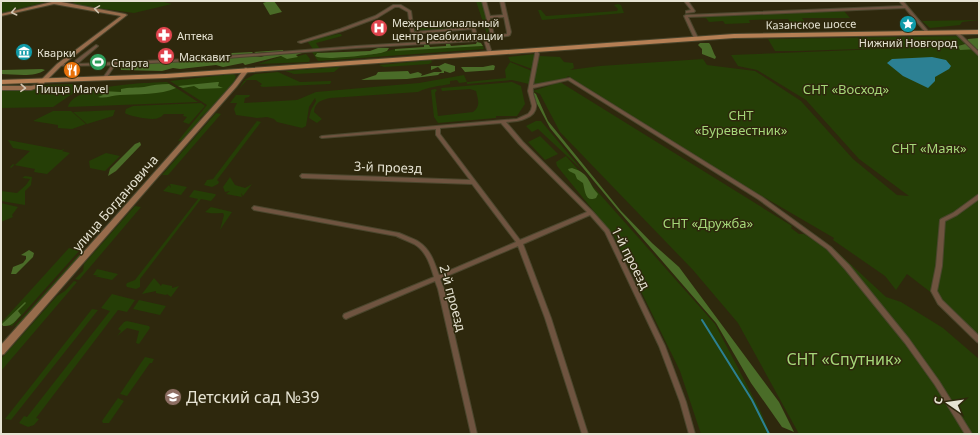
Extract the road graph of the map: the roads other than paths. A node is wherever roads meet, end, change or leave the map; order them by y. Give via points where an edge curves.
1 (62, 1) edge
2 (484, 1) edge
3 (502, 1) edge
4 (686, 1) edge
5 (901, 1) edge
6 (55, 3) junction
7 (69, 3) edge
8 (906, 7) junction
9 (686, 14) junction
10 (1, 15) edge
11 (505, 16) junction
12 (488, 17) junction
13 (926, 32) junction
14 (956, 32) junction
15 (979, 32) edge
16 (493, 36) junction
17 (696, 38) junction
18 (300, 42) dead end
19 (96, 46) dead end
20 (536, 50) junction
21 (490, 53) junction
22 (979, 54) edge
23 (114, 64) junction
24 (59, 65) junction
25 (74, 65) junction
26 (246, 70) junction
27 (104, 79) junction
28 (43, 81) junction
29 (1, 82) edge
30 (531, 87) junction
31 (1, 88) edge
32 (503, 122) junction
33 (438, 127) junction
34 (322, 136) dead end
35 (302, 176) dead end
36 (474, 182) junction
37 (979, 196) edge
38 (254, 208) dead end
39 (591, 213) junction
40 (520, 244) junction
41 (437, 278) junction
42 (346, 316) dead end
43 (979, 340) edge
44 (1, 351) edge
45 (474, 434) edge
46 (585, 434) edge
47 (692, 434) edge
48 (969, 434) edge

1 - 6 street
2 - 12 street
3 - 11 street
4 - 9 street via 693,11
5 - 8 street
6 - 7 street
6 -> 10 street
24 -> 7 street via 125,15
8 - 9 street
8 - 13 street
9 - 17 street
11 - 12 street
11 - 16 street via 508,35
12 - 16 street
13 - 14 main road, Казанское шоссе
13 - 17 main road, Казанское шоссе via 772,34
14 - 15 main road
14 - 22 street
16 - 21 street via 485,37
17 - 20 main road, Казанское шоссе
18 - 23 street via 341,30 398,6 410,12 412,33 473,28 476,40
19 - 25 street
20 - 21 main road, Казанское шоссе
20 - 30 street
21 - 26 main road, Казанское шоссе
23 - 25 street
23 - 27 street
24 - 25 street
24 - 28 street
26 - 27 main road
26 - 44 street, улица Богдановича
27 - 28 main road
28 - 29 main road
31 -> 28 street via 31,88
30 - 32 street via 533,110 518,120
30 - 48 street via 569,79 760,198 824,243 847,267 907,341
32 - 33 street
32 - 39 street, 1-й проезд
33 - 34 street
33 - 36 street via 438,134
35 - 36 street, 3-й проезд
36 - 40 street
37 - 43 street via 943,220 934,291 940,302
38 - 41 street, 2-й проезд via 407,237 425,250
39 - 40 street
39 - 47 street, 1-й проезд via 613,241 662,346
40 - 41 street
40 - 46 street via 548,318
41 - 42 street
41 - 45 street, 2-й проезд

